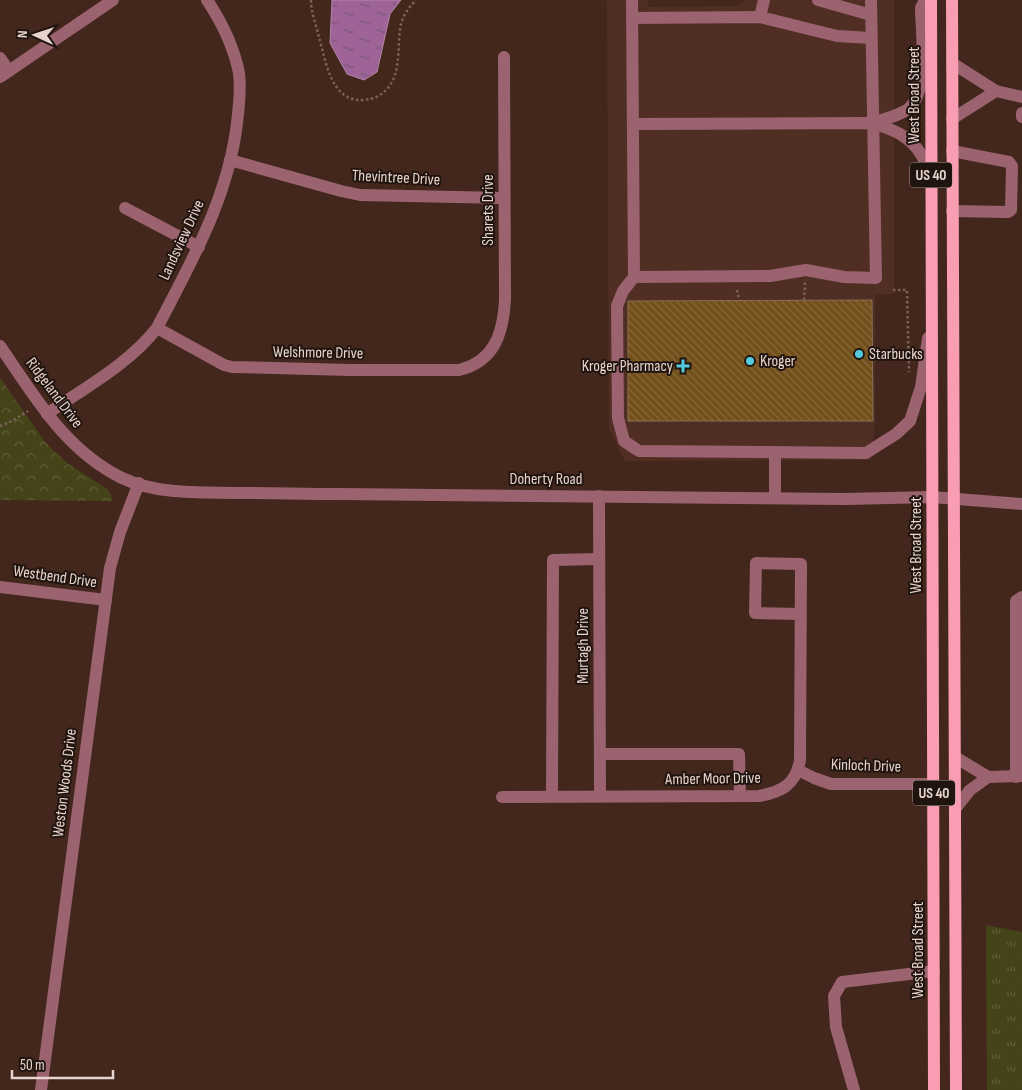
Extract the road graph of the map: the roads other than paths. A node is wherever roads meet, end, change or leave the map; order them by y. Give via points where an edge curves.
1 (112, 0) edge
2 (207, 0) edge
3 (632, 0) edge
4 (764, 0) edge
5 (818, 0) edge
6 (871, 0) edge
7 (925, 0) edge
8 (930, 0) edge
9 (952, 0) edge
10 (871, 15) junction
11 (760, 17) junction
12 (632, 18) junction
13 (870, 38) junction
14 (504, 57) dead end
15 (0, 58) edge
16 (952, 63) junction
17 (4, 74) edge
18 (996, 91) junction
19 (1022, 97) edge
20 (1022, 113) edge
21 (1022, 117) edge
22 (952, 119) junction
23 (872, 123) junction
24 (633, 124) junction
25 (952, 151) junction
26 (230, 160) junction
27 (931, 188) junction
28 (504, 198) junction
29 (125, 208) dead end
30 (952, 211) junction
31 (199, 247) junction
32 (634, 277) junction
33 (932, 316) junction
34 (157, 328) junction
35 (0, 346) edge
36 (485, 357) joint
37 (48, 414) junction
38 (774, 453) junction
39 (139, 483) junction
40 (599, 496) junction
41 (932, 497) junction
42 (775, 498) junction
43 (954, 498) junction
44 (1022, 504) edge
45 (599, 559) junction
46 (0, 587) edge
47 (1022, 597) edge
48 (106, 600) junction
49 (800, 614) junction
50 (600, 754) junction
51 (955, 756) junction
52 (798, 770) junction
53 (1019, 776) edge
54 (988, 777) junction
55 (934, 784) junction
56 (552, 796) junction
57 (600, 796) junction
58 (740, 796) junction
59 (502, 797) dead end
60 (955, 809) junction
61 (934, 971) junction
62 (41, 1090) edge
63 (854, 1090) edge
64 (934, 1090) edge
65 (956, 1090) edge

1 - 17 street
2 - 26 street, Landsview Drive via 229,43 239,74 236,137
3 - 12 street
4 - 11 street
5 - 10 street
6 - 10 street
7 - 23 street via 921,8 922,79 915,100 907,111
8 - 27 main road, West Broad Street / US 40
9 - 16 main road, US 40
10 - 13 street
11 - 12 street
11 - 13 street via 837,36
12 - 24 street
13 - 23 street
14 - 28 street, Sharets Drive
15 - 17 street
16 - 18 street
16 - 22 main road, US 40
18 - 19 street
18 - 22 street
20 - 21 street
22 - 25 main road, US 40
23 - 24 street
23 - 27 street via 905,136 922,156
23 - 32 street via 876,278 844,277 806,270 770,276
24 - 32 street
25 - 30 main road, US 40
25 - 30 street via 1009,162 1012,166 1012,208 1008,212
26 - 28 street, Thevintree Drive via 360,195
26 - 31 street, Landsview Drive via 213,216
27 - 33 main road, West Broad Street / US 40
28 - 36 street, Sharets Drive via 504,317 497,343
29 - 31 street
30 - 43 main road, US 40
31 - 34 street, Landsview Drive
32 - 38 street via 617,306 618,418 624,441 639,451
33 - 38 street via 921,387 910,420 896,434 866,453
33 - 41 main road, West Broad Street / US 40
34 - 36 street, Welshmore Drive via 232,367 459,370
34 - 37 street, Landsview Drive via 135,353
35 - 37 street, Ridgeland Drive
37 - 39 street, Ridgeland Drive via 60,431 87,456 123,478
38 - 42 street
39 - 40 street, Doherty Road via 184,492
39 - 48 street, Weston Woods Drive via 120,532 110,568
40 - 42 street, Doherty Road
40 - 45 street, Murtagh Drive
41 - 42 street, Doherty Road
41 - 43 street, Doherty Road
41 - 55 main road, West Broad Street / US 40
43 - 44 street, Doherty Road
43 - 51 main road, US 40
45 - 50 street, Murtagh Drive
45 - 56 street via 553,560
46 - 48 street, Westbend Drive
47 - 53 street via 1016,601
48 - 62 street, Weston Woods Drive
49 - 49 street via 801,564 756,563 755,613
49 - 52 street
50 - 57 street, Murtagh Drive
50 - 58 street via 739,754
51 - 54 street
51 - 60 main road, US 40
52 - 55 street, Kinloch Drive via 832,784
52 - 58 street, Amber Moor Drive via 792,781 776,793
53 - 54 street
54 - 60 street via 970,790
55 - 61 main road, West Broad Street / US 40
56 - 57 street, Amber Moor Drive
56 - 59 street, Amber Moor Drive
57 - 58 street, Amber Moor Drive
60 - 65 main road, US 40
61 - 63 street via 842,982 834,996 836,1027
61 - 64 main road, West Broad Street / US 40

